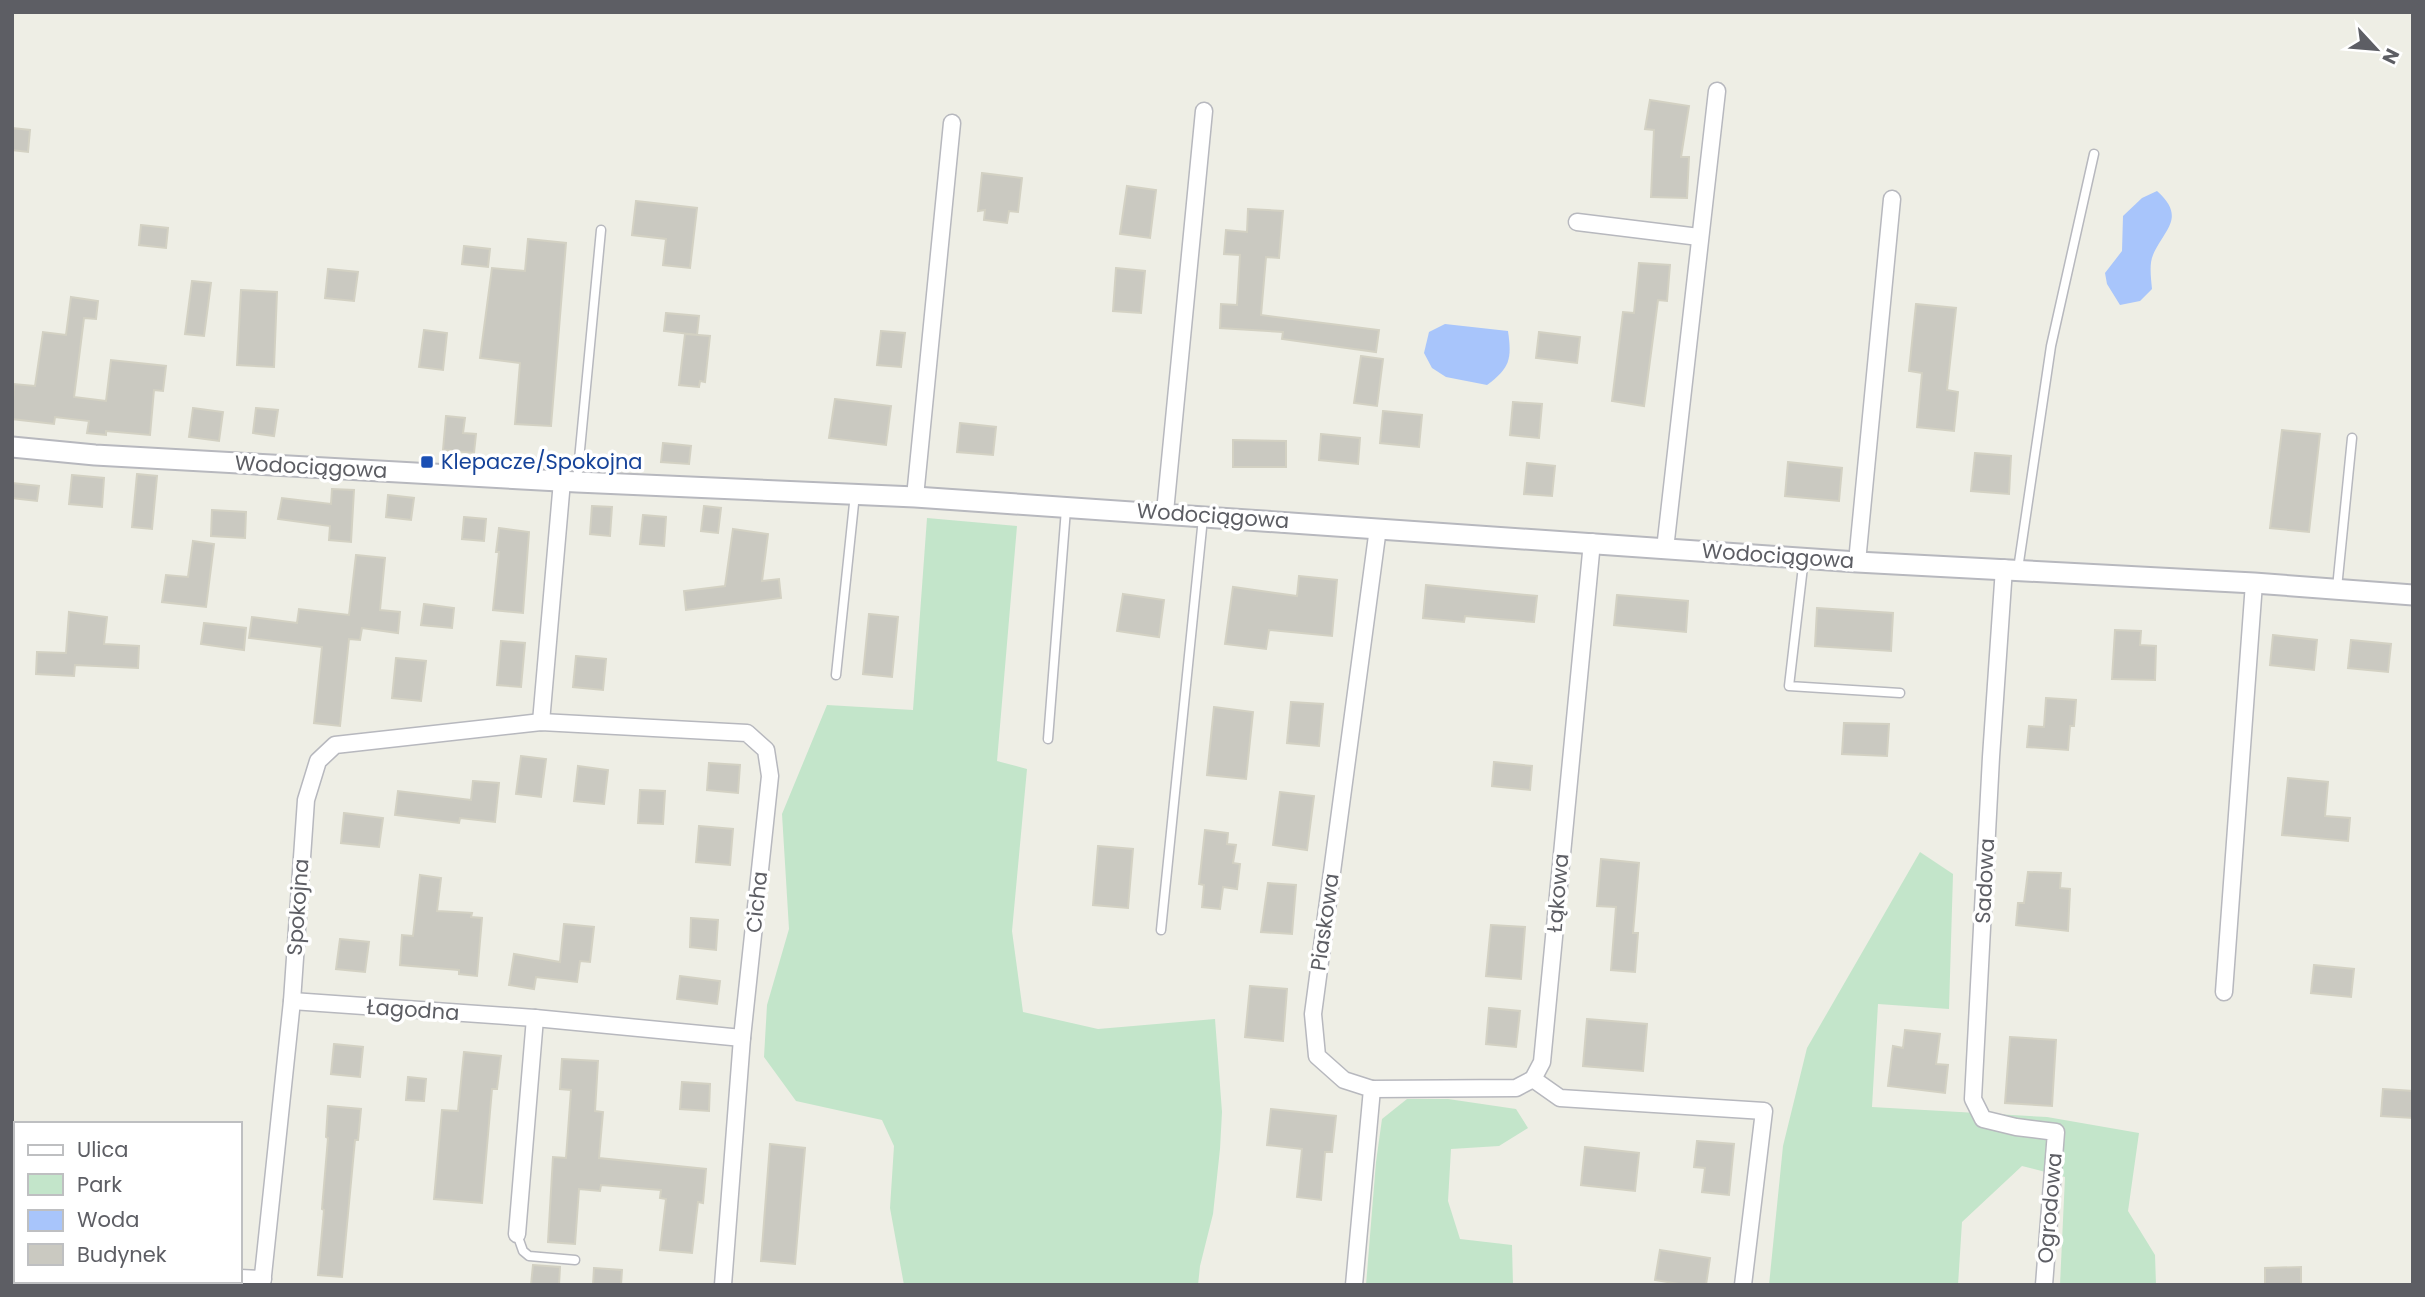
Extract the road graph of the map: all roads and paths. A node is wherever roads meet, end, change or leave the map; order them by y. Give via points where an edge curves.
1 (1717, 91) dead end
2 (1204, 111) dead end
3 (952, 123) dead end
4 (2094, 154) dead end
5 (1892, 199) dead end
6 (1577, 222) dead end
7 (601, 230) dead end
8 (1699, 237) junction
9 (2352, 438) dead end
10 (12, 447) edge
11 (569, 481) junction
12 (855, 494) junction
13 (915, 497) junction
14 (1066, 506) junction
15 (1165, 512) junction
16 (1203, 515) junction
17 (1378, 528) junction
18 (1592, 542) junction
19 (1665, 548) junction
20 (1804, 558) junction
21 (1857, 562) junction
22 (2011, 568) junction
23 (2254, 583) junction
24 (2337, 589) junction
25 (2413, 595) edge
26 (836, 675) dead end
27 (1900, 693) dead end
28 (541, 722) junction
29 (1048, 739) dead end
30 (1161, 930) dead end
31 (2224, 992) dead end
32 (292, 1002) junction
33 (535, 1018) junction
34 (742, 1038) junction
35 (1533, 1079) junction
36 (1372, 1089) junction
37 (2056, 1132) joint
38 (517, 1234) joint
39 (575, 1260) dead end
40 (242, 1278) edge
41 (262, 1282) edge
42 (723, 1285) edge
43 (1354, 1285) edge
44 (1743, 1285) edge
45 (2043, 1285) edge

1 - 8 street
2 - 15 street
3 - 13 street
4 - 22 lane via 2051,346
5 - 21 street
6 - 8 street
7 - 11 lane
8 - 19 street
9 - 24 lane
10 - 11 street, Wodociągowa
11 - 12 street, Wodociągowa
11 - 28 street
12 - 13 street, Wodociągowa
12 - 26 lane
13 - 14 street, Wodociągowa
14 - 15 street, Wodociągowa
14 - 29 lane
15 - 16 street, Wodociągowa
16 - 17 street, Wodociągowa
16 - 30 lane
17 - 18 street, Wodociągowa
17 - 36 street, Piaskowa via 1313,1014 1317,1056 1345,1080
18 - 19 street, Wodociągowa
18 - 35 street, Łąkowa via 1542,1062
19 - 20 street, Wodociągowa
20 - 21 street, Wodociągowa
20 - 27 lane via 1789,686
21 - 22 street, Wodociągowa
22 - 23 street, Wodociągowa
22 - 37 street, Sadowa via 1991,757 1973,1099 1983,1119
23 - 24 street, Wodociągowa
23 - 31 street
24 - 25 street, Wodociągowa
28 - 32 street, Spokojna via 335,745 318,761 306,800
28 - 34 street, Cicha via 747,733 766,750 770,776
32 - 33 street, Łagodna
32 - 41 street, Spokojna
33 - 34 street, Łagodna
33 - 38 street
34 - 42 street, Cicha
35 - 36 street via 1516,1088
35 - 44 street via 1560,1098 1764,1111
36 - 43 street
37 - 45 street, Ogrodowa
38 - 39 lane via 529,1256
40 - 41 street

